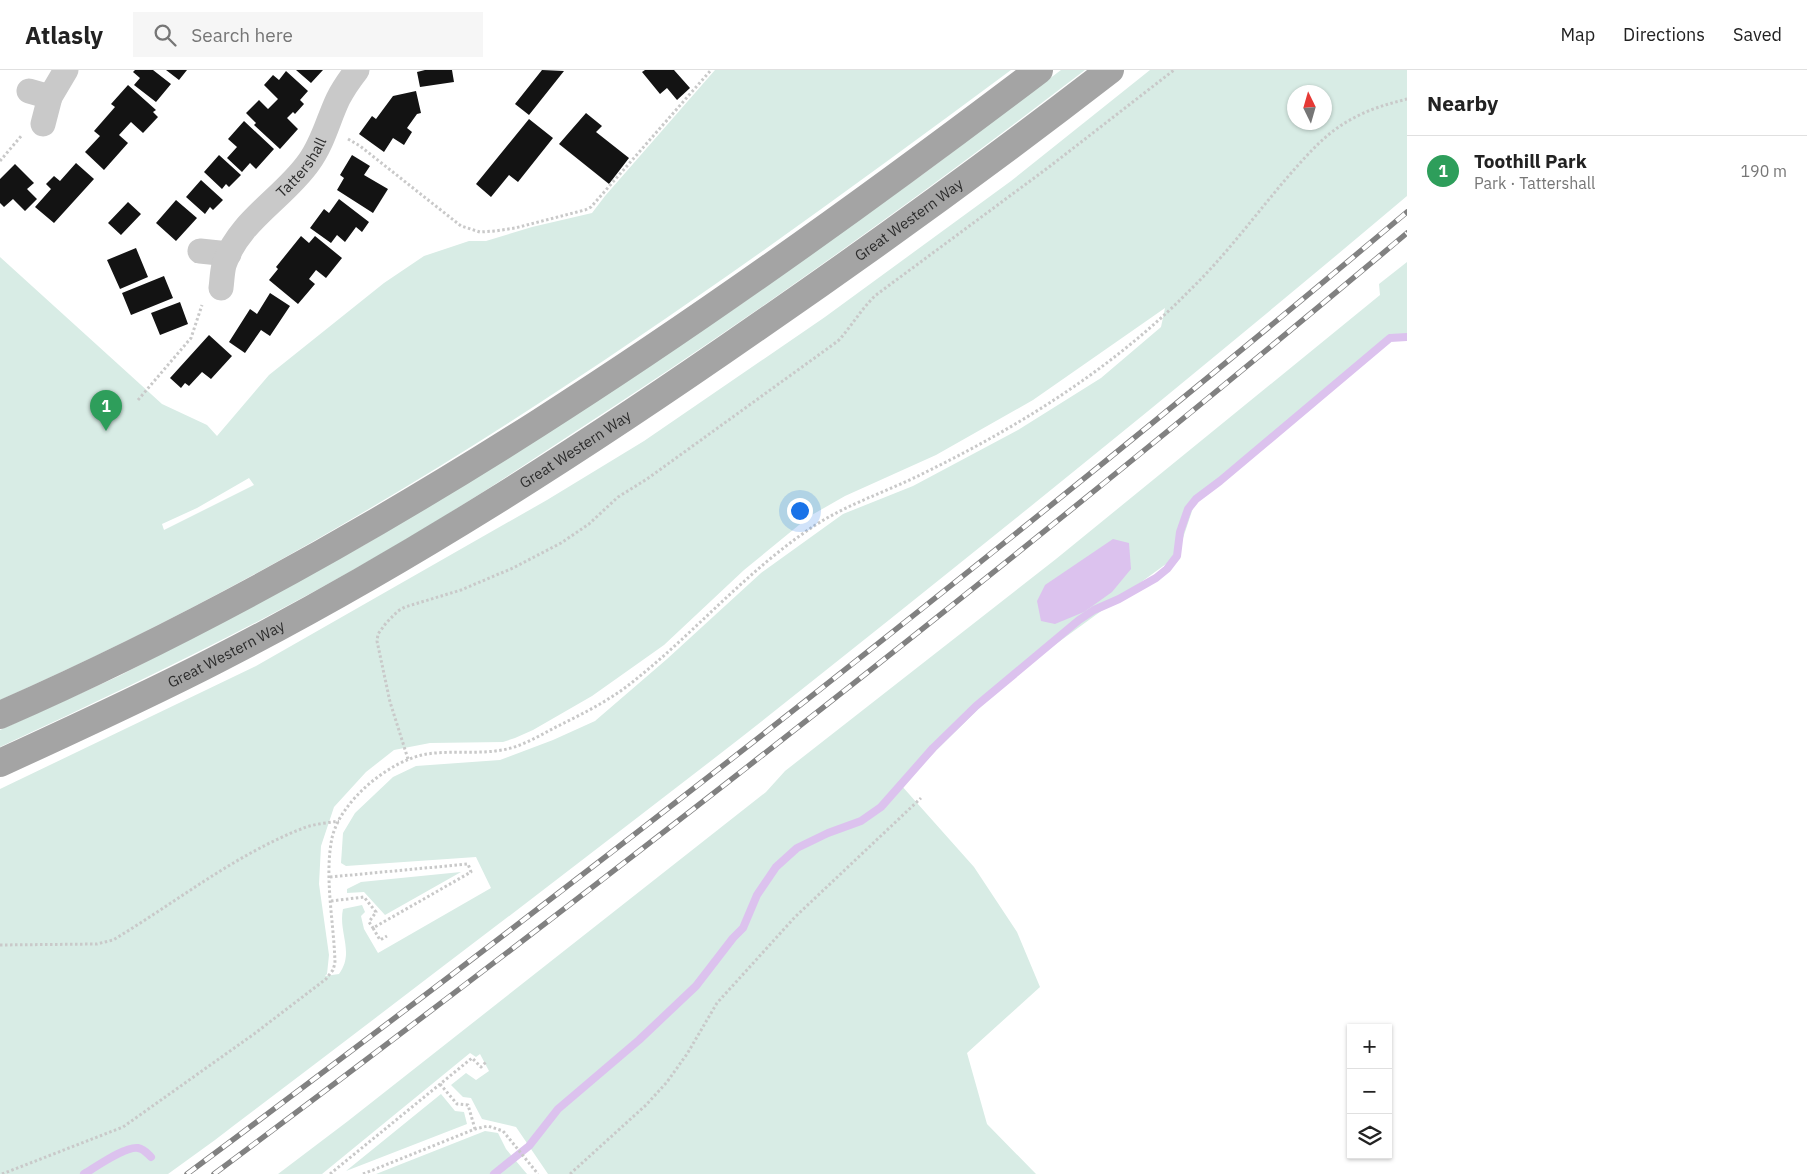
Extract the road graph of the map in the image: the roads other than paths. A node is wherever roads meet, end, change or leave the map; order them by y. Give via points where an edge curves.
1 (66, 70) edge
2 (357, 70) edge
3 (1039, 70) edge
4 (1110, 70) edge
5 (43, 124) road end
6 (200, 251) dead end
7 (229, 254) junction
8 (221, 288) road end
9 (0, 715) edge
10 (0, 763) edge

1 - 5 street via 39,94
2 - 7 street, Tattershall via 346,84 310,162 261,212
3 - 9 main road via 881,188 715,305 451,477 273,580 127,656
4 - 10 main road, Great Western Way via 820,284 632,414 491,503 215,661
6 - 7 street
7 - 8 street, Tattershall

